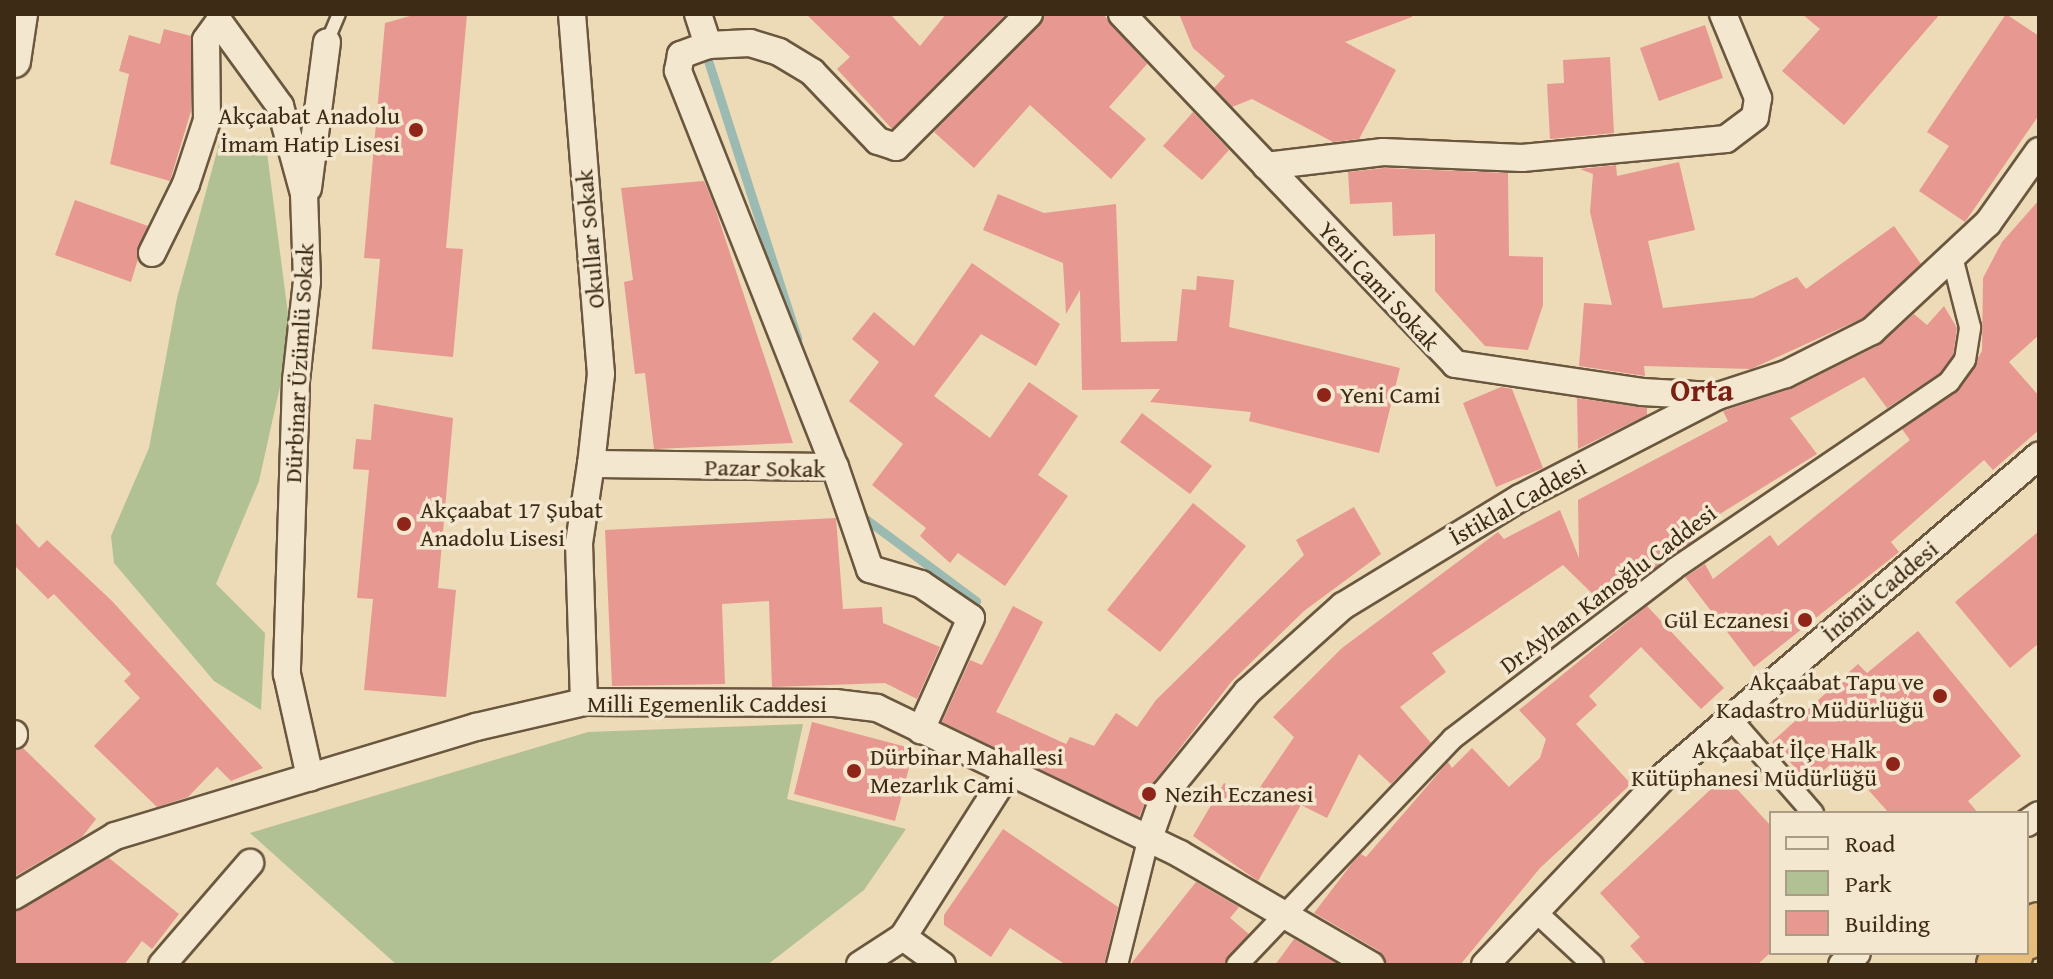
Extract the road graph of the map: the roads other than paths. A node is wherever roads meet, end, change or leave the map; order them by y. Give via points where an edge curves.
1 (21, 14) edge
2 (339, 14) edge
3 (572, 14) edge
4 (698, 14) edge
5 (1029, 14) edge
6 (1122, 14) edge
7 (1723, 14) edge
8 (327, 42) joint
9 (698, 47) junction
10 (14, 61) edge
11 (2039, 151) edge
12 (1266, 166) junction
13 (304, 219) junction
14 (152, 253) dead end
15 (1953, 261) junction
16 (1718, 396) junction
17 (2039, 456) edge
18 (591, 464) junction
19 (835, 467) junction
20 (584, 702) junction
21 (1731, 719) junction
22 (921, 730) junction
23 (1008, 772) junction
24 (310, 777) junction
25 (1811, 811) edge
26 (1148, 841) junction
27 (250, 863) dead end
28 (14, 896) edge
29 (1281, 912) junction
30 (1536, 912) junction
31 (903, 937) junction
32 (162, 965) edge
33 (860, 965) edge
34 (942, 965) edge
35 (1117, 965) edge
36 (1237, 965) edge
37 (1371, 965) edge
38 (1485, 965) edge
39 (1593, 965) edge

1 - 10 street
2 - 8 lane
3 - 18 street, Okullar Sokak via 601,374
4 - 9 street
5 - 9 street via 896,147 878,141 812,72 779,52 750,43
6 - 12 street, Yeni Cami Sokak
7 - 12 street via 1758,98 1755,117 1726,139 1522,158 1383,152
8 - 13 street
9 - 19 street via 678,71
11 - 15 street, İstiklal Caddesi
12 - 16 street, Yeni Cami Sokak via 1455,364 1642,392
13 - 14 street, Dürbinar Üzümlü Sokak via 304,194 280,106 219,22 206,40 207,120 186,184
13 - 24 street, Dürbinar Üzümlü Sokak via 287,674
15 - 16 street, İstiklal Caddesi via 1845,346
15 - 29 street, Dr.Ayhan Kanoğlu Caddesi via 1970,327 1965,360 1949,382 1674,569 1452,739
16 - 26 street, İstiklal Caddesi via 1520,498 1343,606 1247,692 1165,793
17 - 21 street, İnönü Caddesi
18 - 19 street, Pazar Sokak
18 - 20 street via 579,543
19 - 22 street, Pazar Sokak via 870,569 921,584 971,618
20 - 22 street, Milli Egemenlik Caddesi via 835,703 877,708
20 - 24 street, Milli Egemenlik Caddesi
21 - 25 street
21 - 30 street, İnönü Caddesi via 1665,775
22 - 23 street, Milli Egemenlik Caddesi
23 - 26 street, Milli Egemenlik Caddesi
23 - 31 street
24 - 28 street, Milli Egemenlik Caddesi via 115,836
26 - 29 street, Milli Egemenlik Caddesi
26 - 35 street, İstiklal Caddesi
27 - 32 street
29 - 36 street, Dr.Ayhan Kanoğlu Caddesi
29 - 37 street, Milli Egemenlik Caddesi
30 - 38 street, İnönü Caddesi
30 - 39 street
31 - 33 street
31 - 34 street

